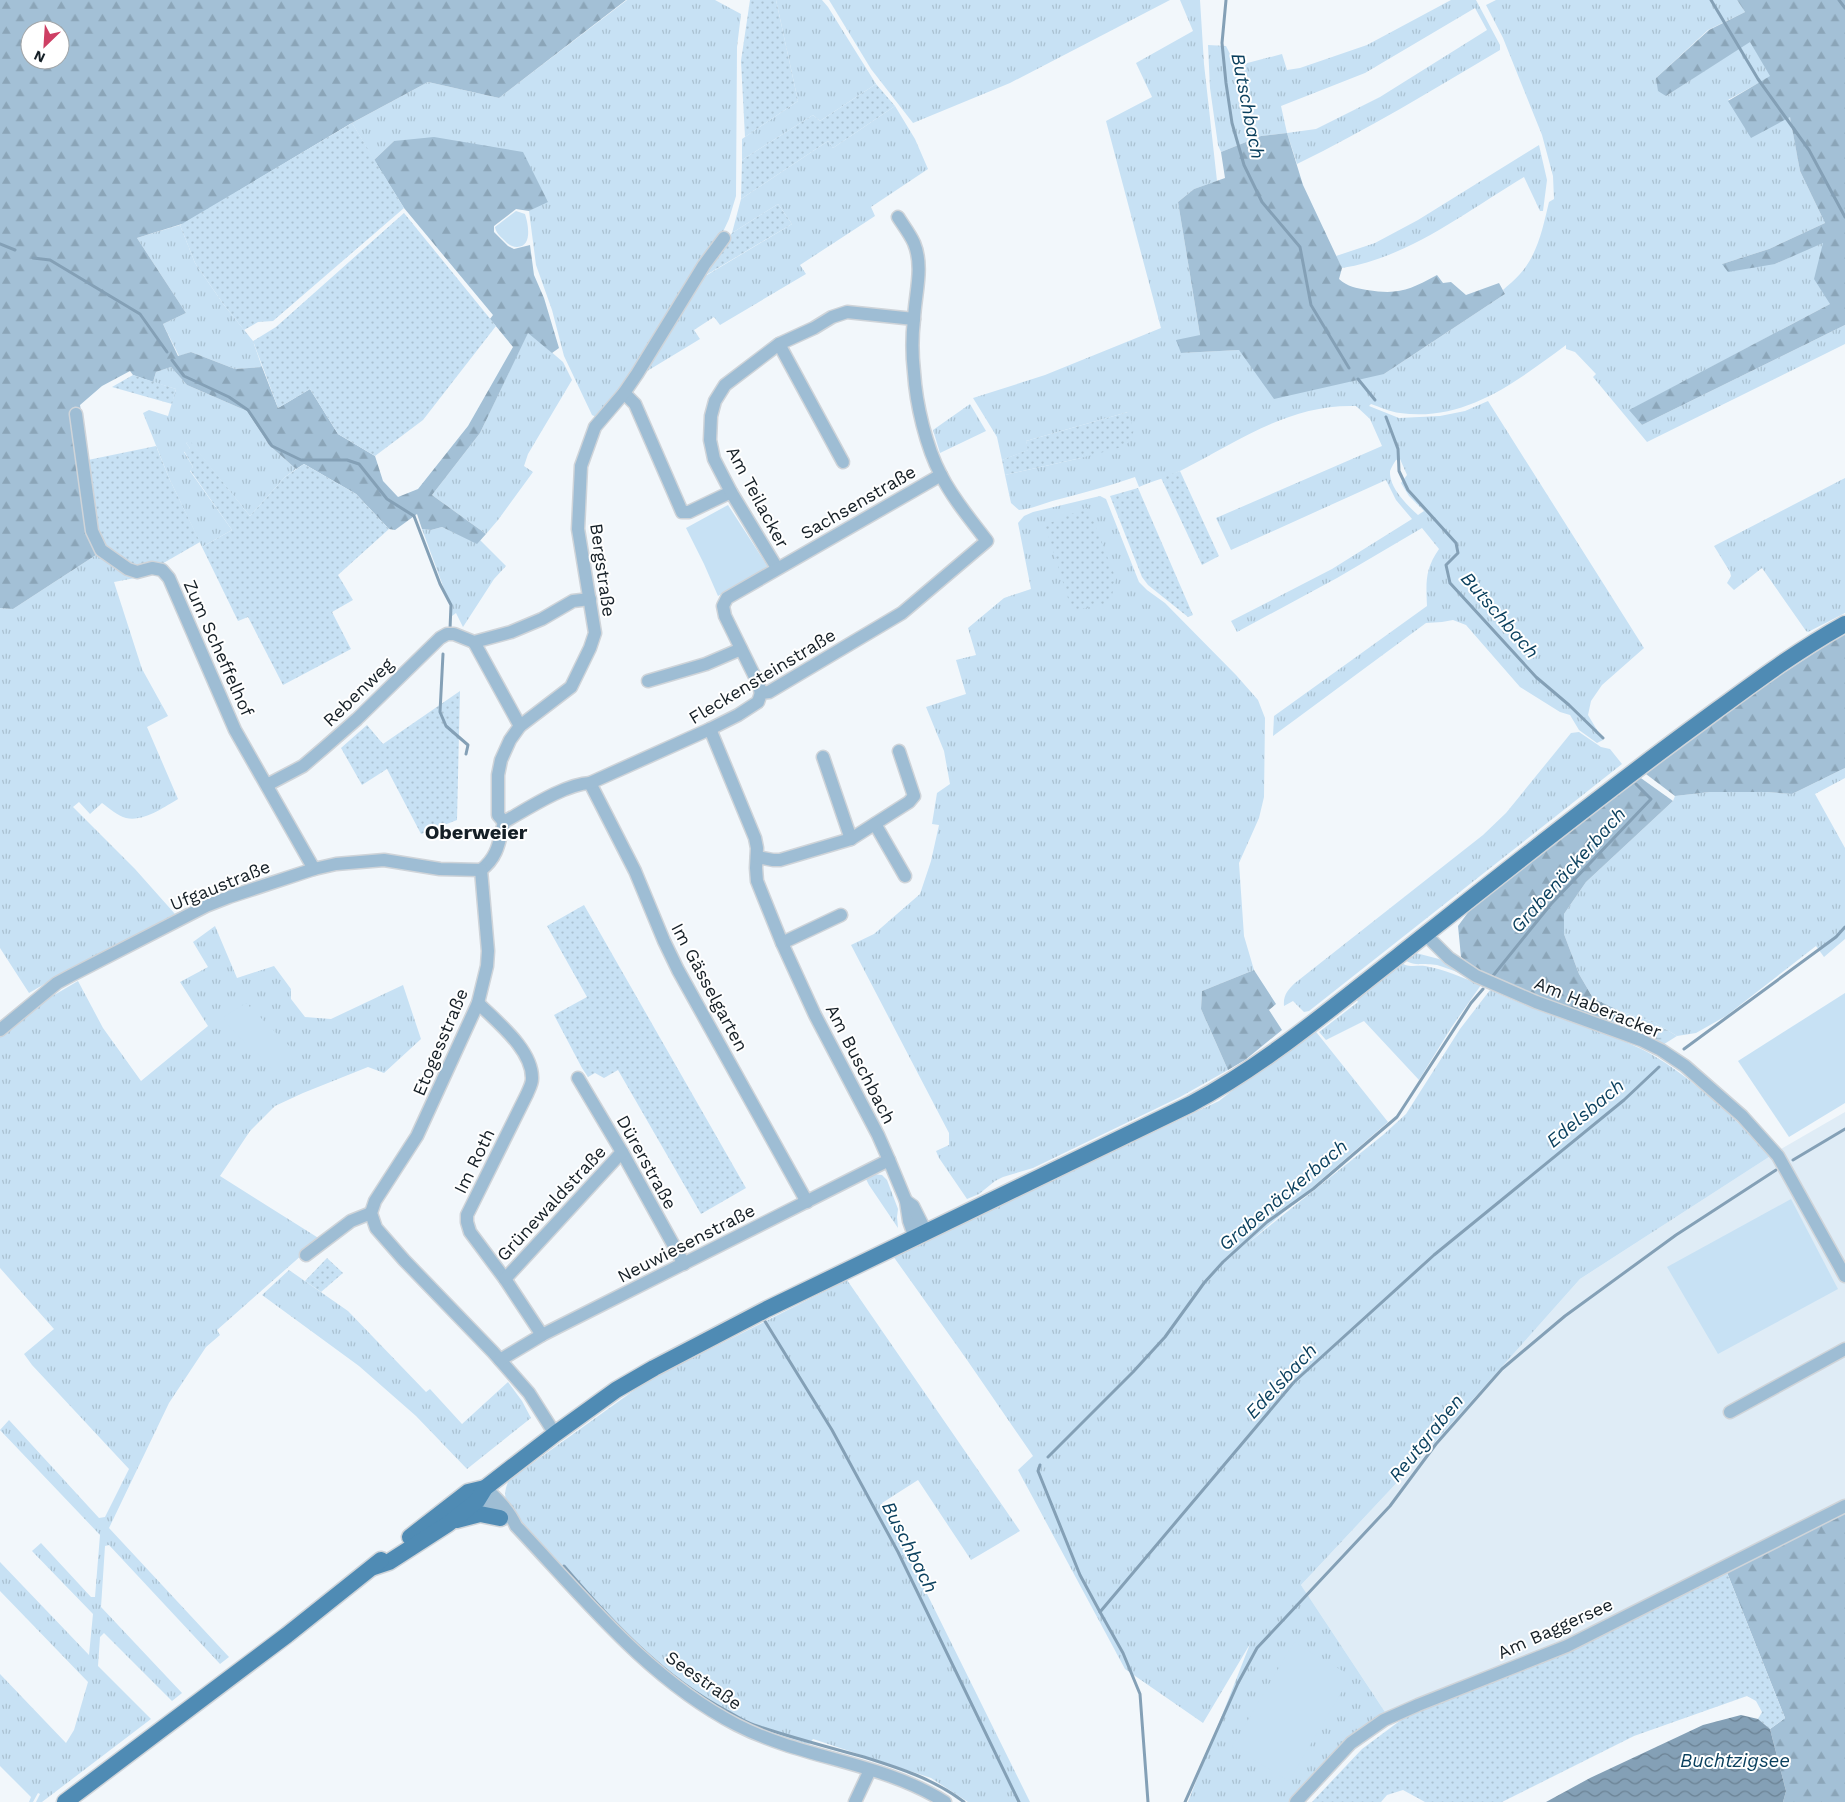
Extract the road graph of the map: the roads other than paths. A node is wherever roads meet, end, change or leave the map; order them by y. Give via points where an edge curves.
1 (898, 217) dead end
2 (724, 238) dead end
3 (914, 318) junction
4 (779, 344) junction
5 (624, 393) junction
6 (76, 414) dead end
7 (843, 462) dead end
8 (941, 475) junction
9 (731, 492) junction
10 (777, 568) junction
11 (590, 599) junction
12 (1845, 624) edge
13 (474, 642) junction
14 (741, 649) junction
15 (648, 681) dead end
16 (761, 694) junction
17 (520, 726) junction
18 (710, 729) junction
19 (900, 750) dead end
20 (823, 757) dead end
21 (590, 783) junction
22 (267, 785) junction
23 (504, 822) junction
24 (875, 824) junction
25 (851, 839) junction
26 (757, 857) junction
27 (314, 869) junction
28 (481, 870) junction
29 (905, 876) dead end
30 (840, 915) dead end
31 (1425, 934) junction
32 (782, 943) junction
33 (478, 1003) junction
34 (0, 1030) edge
35 (578, 1078) dead end
36 (622, 1152) junction
37 (889, 1160) junction
38 (807, 1202) junction
39 (371, 1213) junction
40 (921, 1235) junction
41 (306, 1255) dead end
42 (684, 1264) junction
43 (1845, 1276) edge
44 (505, 1279) junction
45 (542, 1335) junction
46 (1845, 1350) edge
47 (500, 1360) junction
48 (1730, 1412) dead end
49 (555, 1434) junction
50 (485, 1488) junction
51 (1845, 1506) edge
52 (500, 1518) junction
53 (448, 1524) junction
54 (516, 1526) junction
55 (374, 1567) junction
56 (870, 1770) junction
57 (65, 1802) edge
58 (855, 1802) edge
59 (945, 1802) edge
60 (1296, 1802) edge

1 - 3 street via 917,252
2 - 5 street, Bergstraße
3 - 4 street, Am Teilacker via 847,312
3 - 8 street via 914,372 921,415
4 - 7 street
4 - 9 street, Am Teilacker via 725,385 715,401 710,440 714,459
5 - 9 street via 635,404 682,512 689,512
5 - 11 street, Bergstraße via 595,427 580,466 578,529
6 - 22 street, Zum Scheffelhof via 92,531 102,550 128,569 137,572 152,568 162,570 169,578 235,730
8 - 10 street, Sachsenstraße
8 - 16 street, Fleckensteinstraße via 987,541 902,613
9 - 10 street, Am Teilacker
10 - 14 street, Sachsenstraße via 727,598 723,606 724,616
11 - 13 street via 574,601 511,632
11 - 17 street, Bergstraße via 595,633 577,678 571,687
12 - 31 main road via 1773,669 1641,766
13 - 17 street
13 - 22 street, Rebenweg via 454,634 440,638 357,719 303,766
14 - 15 street via 706,664
14 - 16 street, Sachsenstraße
16 - 18 street, Fleckensteinstraße via 758,702
17 - 23 street, Bergstraße via 500,760 498,815
18 - 21 street, Fleckensteinstraße
18 - 26 street, Am Buschbach via 755,838
19 - 24 street via 914,796
20 - 25 street
21 - 23 street, Fleckensteinstraße via 579,783
21 - 38 street, Im Gässelgarten via 635,871 678,970
22 - 27 street, Zum Scheffelhof
23 - 28 street via 496,855
24 - 25 street
24 - 29 street
25 - 26 street via 780,860
26 - 32 street, Am Buschbach via 757,882
27 - 28 street, Ufgaustraße via 384,860 440,870
27 - 34 street, Ufgaustraße via 229,896 178,920 57,984
28 - 33 street, Etogesstraße via 488,952
30 - 32 street
31 - 40 main road via 1302,1032 1214,1092
31 - 43 street, Am Haberacker via 1449,958 1476,976 1634,1038 1685,1066 1742,1116 1778,1156
32 - 37 street, Am Buschbach
33 - 39 street, Etogesstraße via 417,1136 375,1201
33 - 44 street, Im Roth via 520,1046 531,1069 532,1080 527,1094 467,1215 470,1232
35 - 36 street, Dürerstraße
36 - 42 street, Dürerstraße
36 - 44 street, Grünewaldstraße
37 - 38 street, Neuwiesenstraße
37 - 40 street, Am Buschbach via 906,1201 913,1206
38 - 42 street, Neuwiesenstraße
39 - 41 street via 351,1221
39 - 47 street via 376,1228 398,1254
40 - 49 main road via 764,1310 654,1368 616,1390
42 - 45 street, Neuwiesenstraße
44 - 45 street, Im Roth
45 - 47 street, Neuwiesenstraße
46 - 48 street
47 - 49 street via 529,1394
49 - 50 main road
50 - 52 street via 488,1504
50 - 53 main road via 477,1501
50 - 54 street, Seestraße via 499,1500
50 - 55 main road via 468,1492 386,1554
51 - 60 street, Am Baggersee via 1567,1646 1384,1720 1351,1743
52 - 53 main road via 480,1514
52 - 54 street, Seestraße
53 - 55 main road via 389,1562
54 - 56 street, Seestraße via 613,1630 699,1703 737,1725 780,1743
55 - 57 main road
56 - 58 street
56 - 59 street, Seestraße via 902,1780

